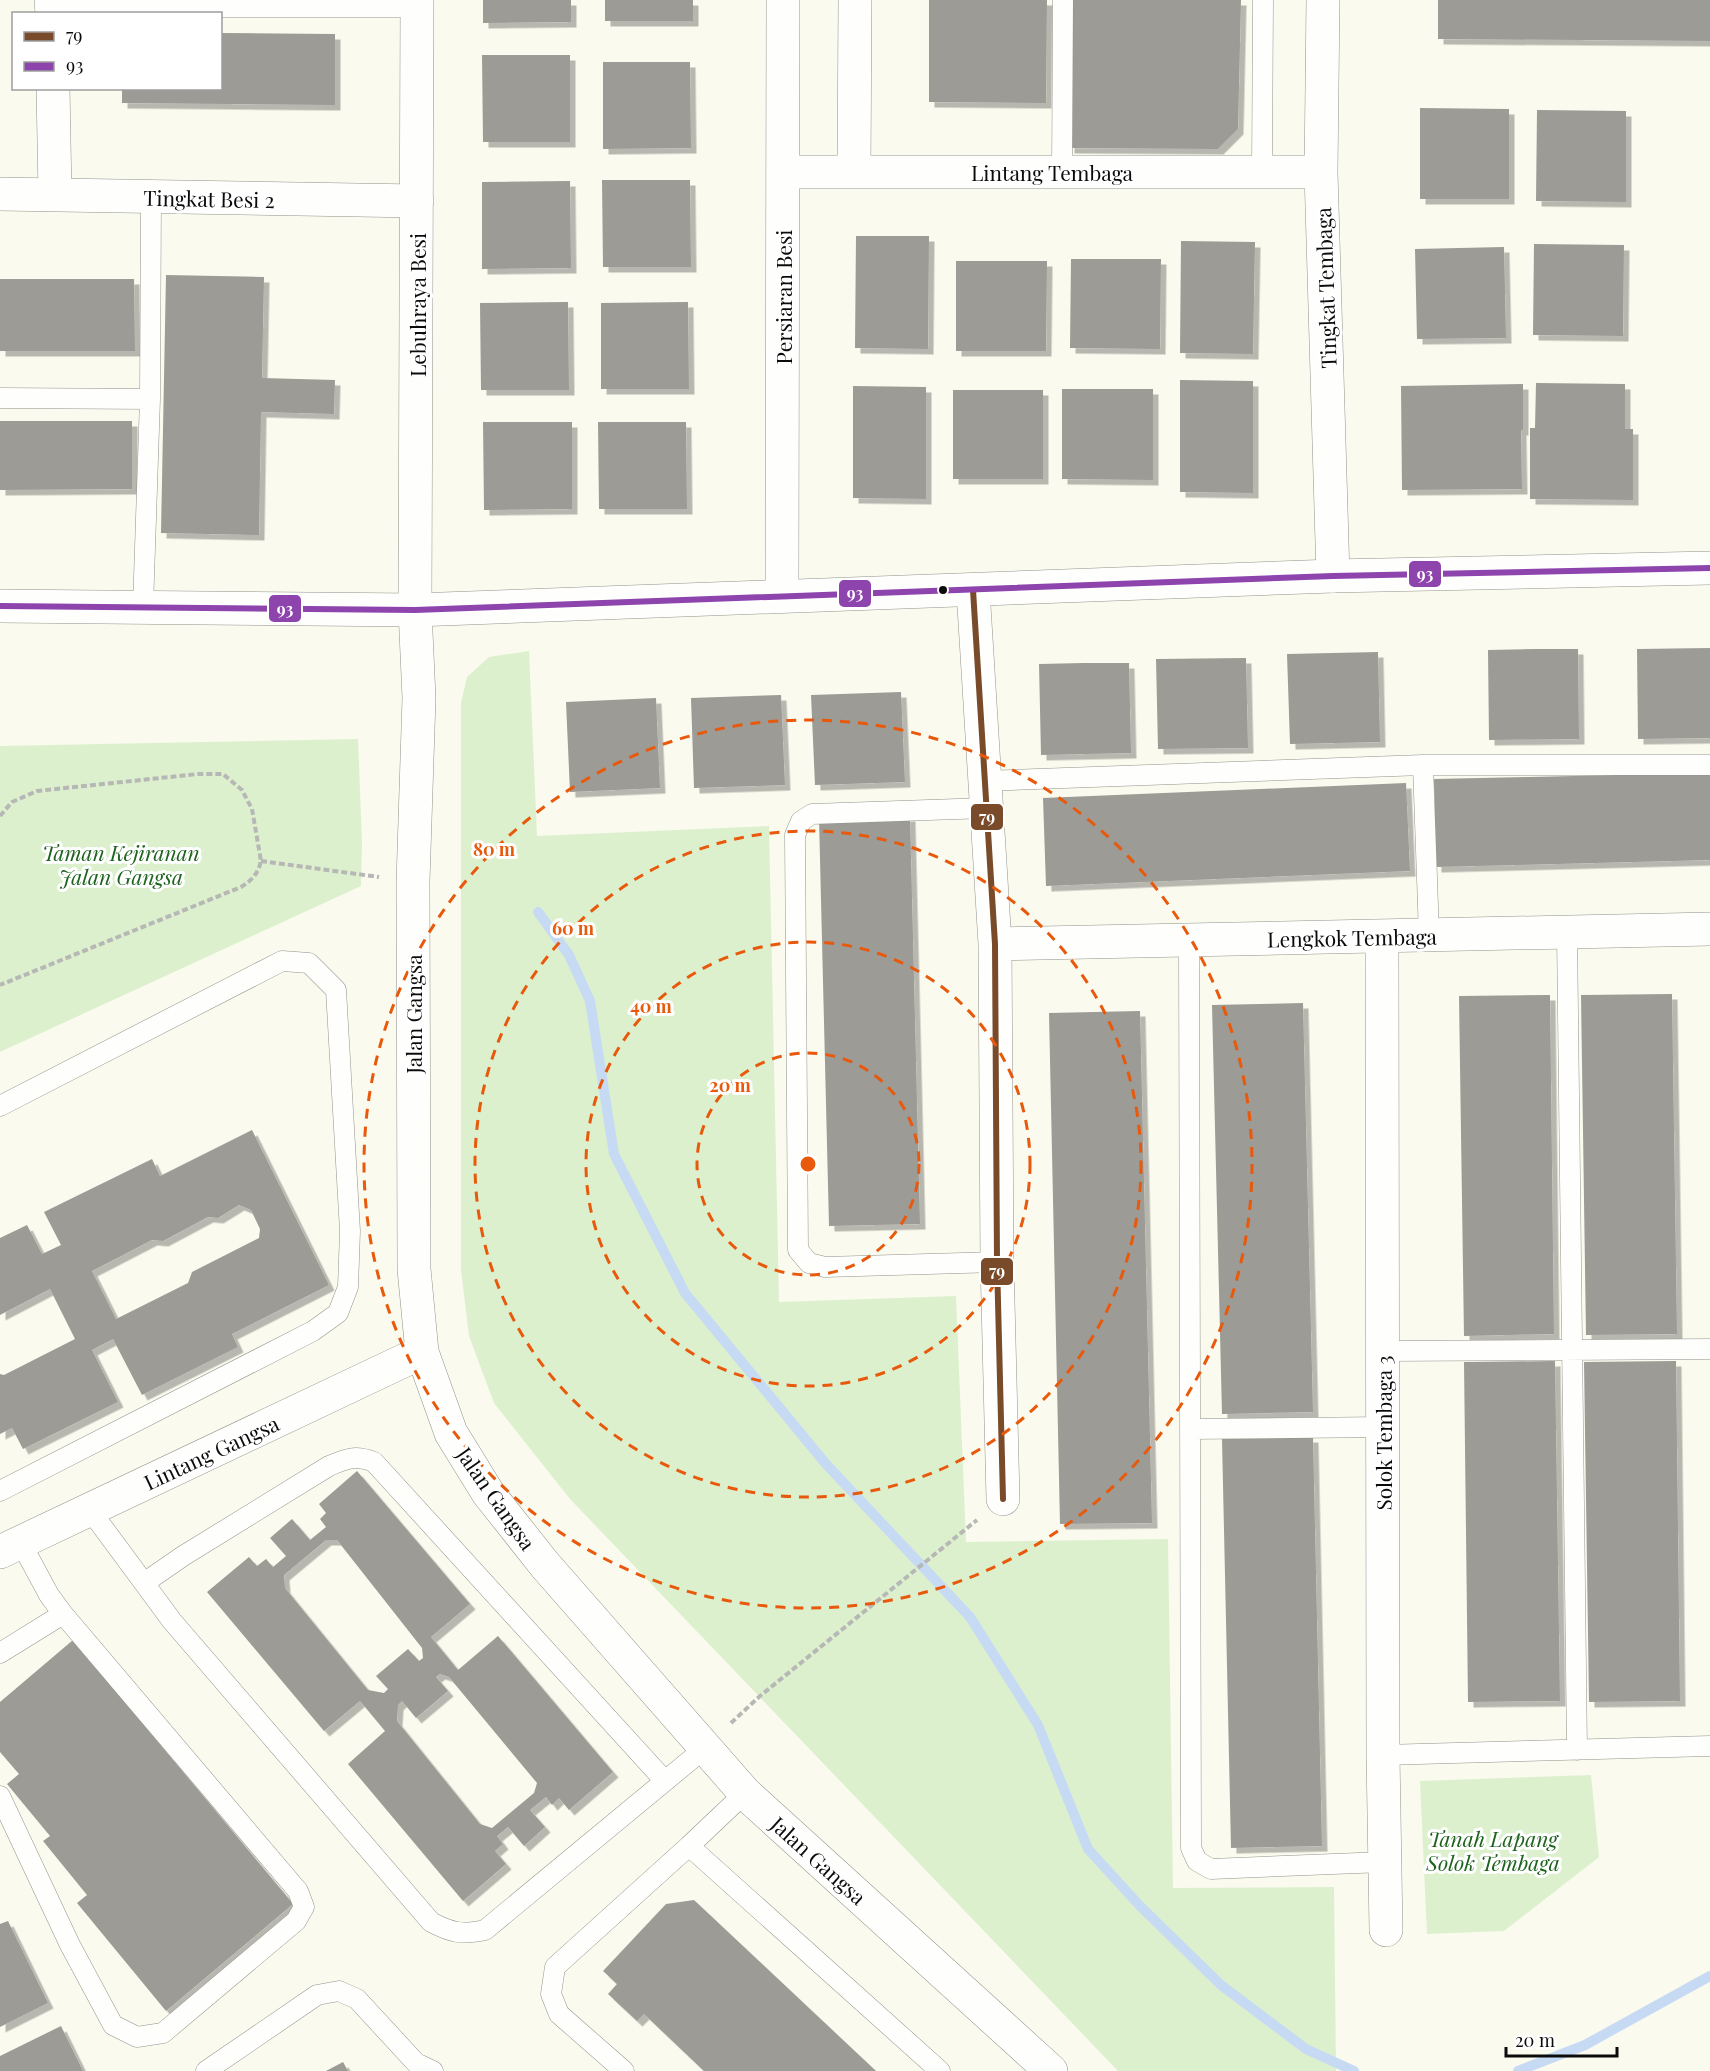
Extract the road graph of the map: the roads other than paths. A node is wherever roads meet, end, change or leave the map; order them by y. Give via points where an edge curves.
1 (783, 0) edge
2 (855, 0) edge
3 (1063, 0) edge
4 (1263, 0) edge
5 (1323, 0) edge
6 (417, 3) edge
7 (239, 4) edge
8 (52, 7) edge
9 (53, 90) edge
10 (783, 172) junction
11 (854, 172) junction
12 (1062, 172) junction
13 (1262, 172) junction
14 (1321, 172) junction
15 (0, 194) edge
16 (55, 194) junction
17 (152, 197) junction
18 (417, 201) junction
19 (0, 398) edge
20 (150, 399) junction
21 (1710, 568) edge
22 (1333, 576) junction
23 (973, 590) junction
24 (782, 595) junction
25 (0, 606) edge
26 (143, 607) junction
27 (416, 610) junction
28 (1423, 765) junction
29 (1710, 765) edge
30 (986, 795) junction
31 (1710, 929) edge
32 (1567, 932) junction
33 (1382, 936) junction
34 (1429, 936) junction
35 (1189, 940) junction
36 (995, 944) junction
37 (0, 1106) edge
38 (997, 1262) junction
39 (1710, 1349) edge
40 (1572, 1350) junction
41 (1383, 1351) junction
42 (422, 1352) junction
43 (1383, 1427) junction
44 (1191, 1429) junction
45 (0, 1491) edge
46 (1003, 1499) dead end
47 (90, 1510) junction
48 (10, 1547) edge
49 (144, 1583) junction
50 (63, 1614) junction
51 (0, 1653) edge
52 (1710, 1746) edge
53 (705, 1748) junction
54 (1577, 1750) junction
55 (1383, 1755) junction
56 (665, 1780) junction
57 (745, 1793) junction
58 (0, 1796) edge
59 (689, 1846) junction
60 (1384, 1863) junction
61 (1386, 1930) dead end
62 (206, 2071) edge
63 (433, 2071) edge
64 (624, 2071) edge
65 (940, 2071) edge
66 (1051, 2071) edge

1 - 10 street, Persiaran Besi
2 - 11 street
3 - 12 lane
4 - 13 lane
5 - 14 street, Tingkat Tembaga
6 - 7 lane
6 - 18 street, Lebuhraya Besi
7 - 8 lane
9 - 16 street
10 - 11 street, Lintang Tembaga
10 - 24 street, Persiaran Besi
11 - 12 street, Lintang Tembaga
12 - 13 street, Lintang Tembaga
13 - 14 street, Lintang Tembaga
14 - 22 street, Tingkat Tembaga
15 - 16 street, Tingkat Besi 2
16 - 17 street, Tingkat Besi 2
17 - 18 street, Tingkat Besi 2
17 - 20 lane
18 - 27 street, Lebuhraya Besi
19 - 20 lane
20 - 26 lane
21 - 22 street
22 - 23 street
23 - 24 street
23 - 30 street
24 - 27 street
25 - 26 street
26 - 27 street
27 - 42 street, Jalan Gangsa via 419,698 413,882 414,1269
28 - 29 lane
28 - 30 lane
28 - 34 lane
30 - 36 street
30 - 38 lane via 812,814 801,821 795,835 798,1250 810,1263 825,1267
31 - 32 street, Lengkok Tembaga
32 - 34 street, Lengkok Tembaga
32 - 40 lane
33 - 34 street, Lengkok Tembaga
33 - 35 street, Lengkok Tembaga
33 - 41 street, Solok Tembaga 3
35 - 36 street, Lengkok Tembaga
35 - 44 lane
36 - 38 street
37 - 45 lane via 282,961 309,963 336,990 350,1231 348,1287 338,1313 313,1331
38 - 46 street
39 - 40 lane
40 - 41 lane
40 - 54 lane
41 - 43 street, Solok Tembaga 3
42 - 47 street, Lintang Gangsa
42 - 53 street, Jalan Gangsa via 451,1433 488,1493 545,1565
43 - 44 lane
43 - 55 street, Solok Tembaga 3
44 - 60 lane via 1191,1848 1197,1861 1211,1869
47 - 48 street, Lintang Gangsa
47 - 49 lane
48 - 50 lane
49 - 56 lane via 330,1466 361,1457 374,1462
49 - 56 lane via 172,1621 431,1922 449,1932 467,1934 485,1929
50 - 51 lane
50 - 58 lane via 298,1891 304,1906 296,1921 163,2033 137,2037 113,2025 70,1945
52 - 54 lane
53 - 56 lane
53 - 57 street, Jalan Gangsa
54 - 55 lane
55 - 60 street, Solok Tembaga 3
57 - 59 lane
57 - 66 street, Jalan Gangsa
59 - 64 lane via 555,1967 551,1995 559,2014
59 - 65 lane
60 - 61 street, Solok Tembaga 3
62 - 63 lane via 317,1995 339,1991 357,1999 416,2063

